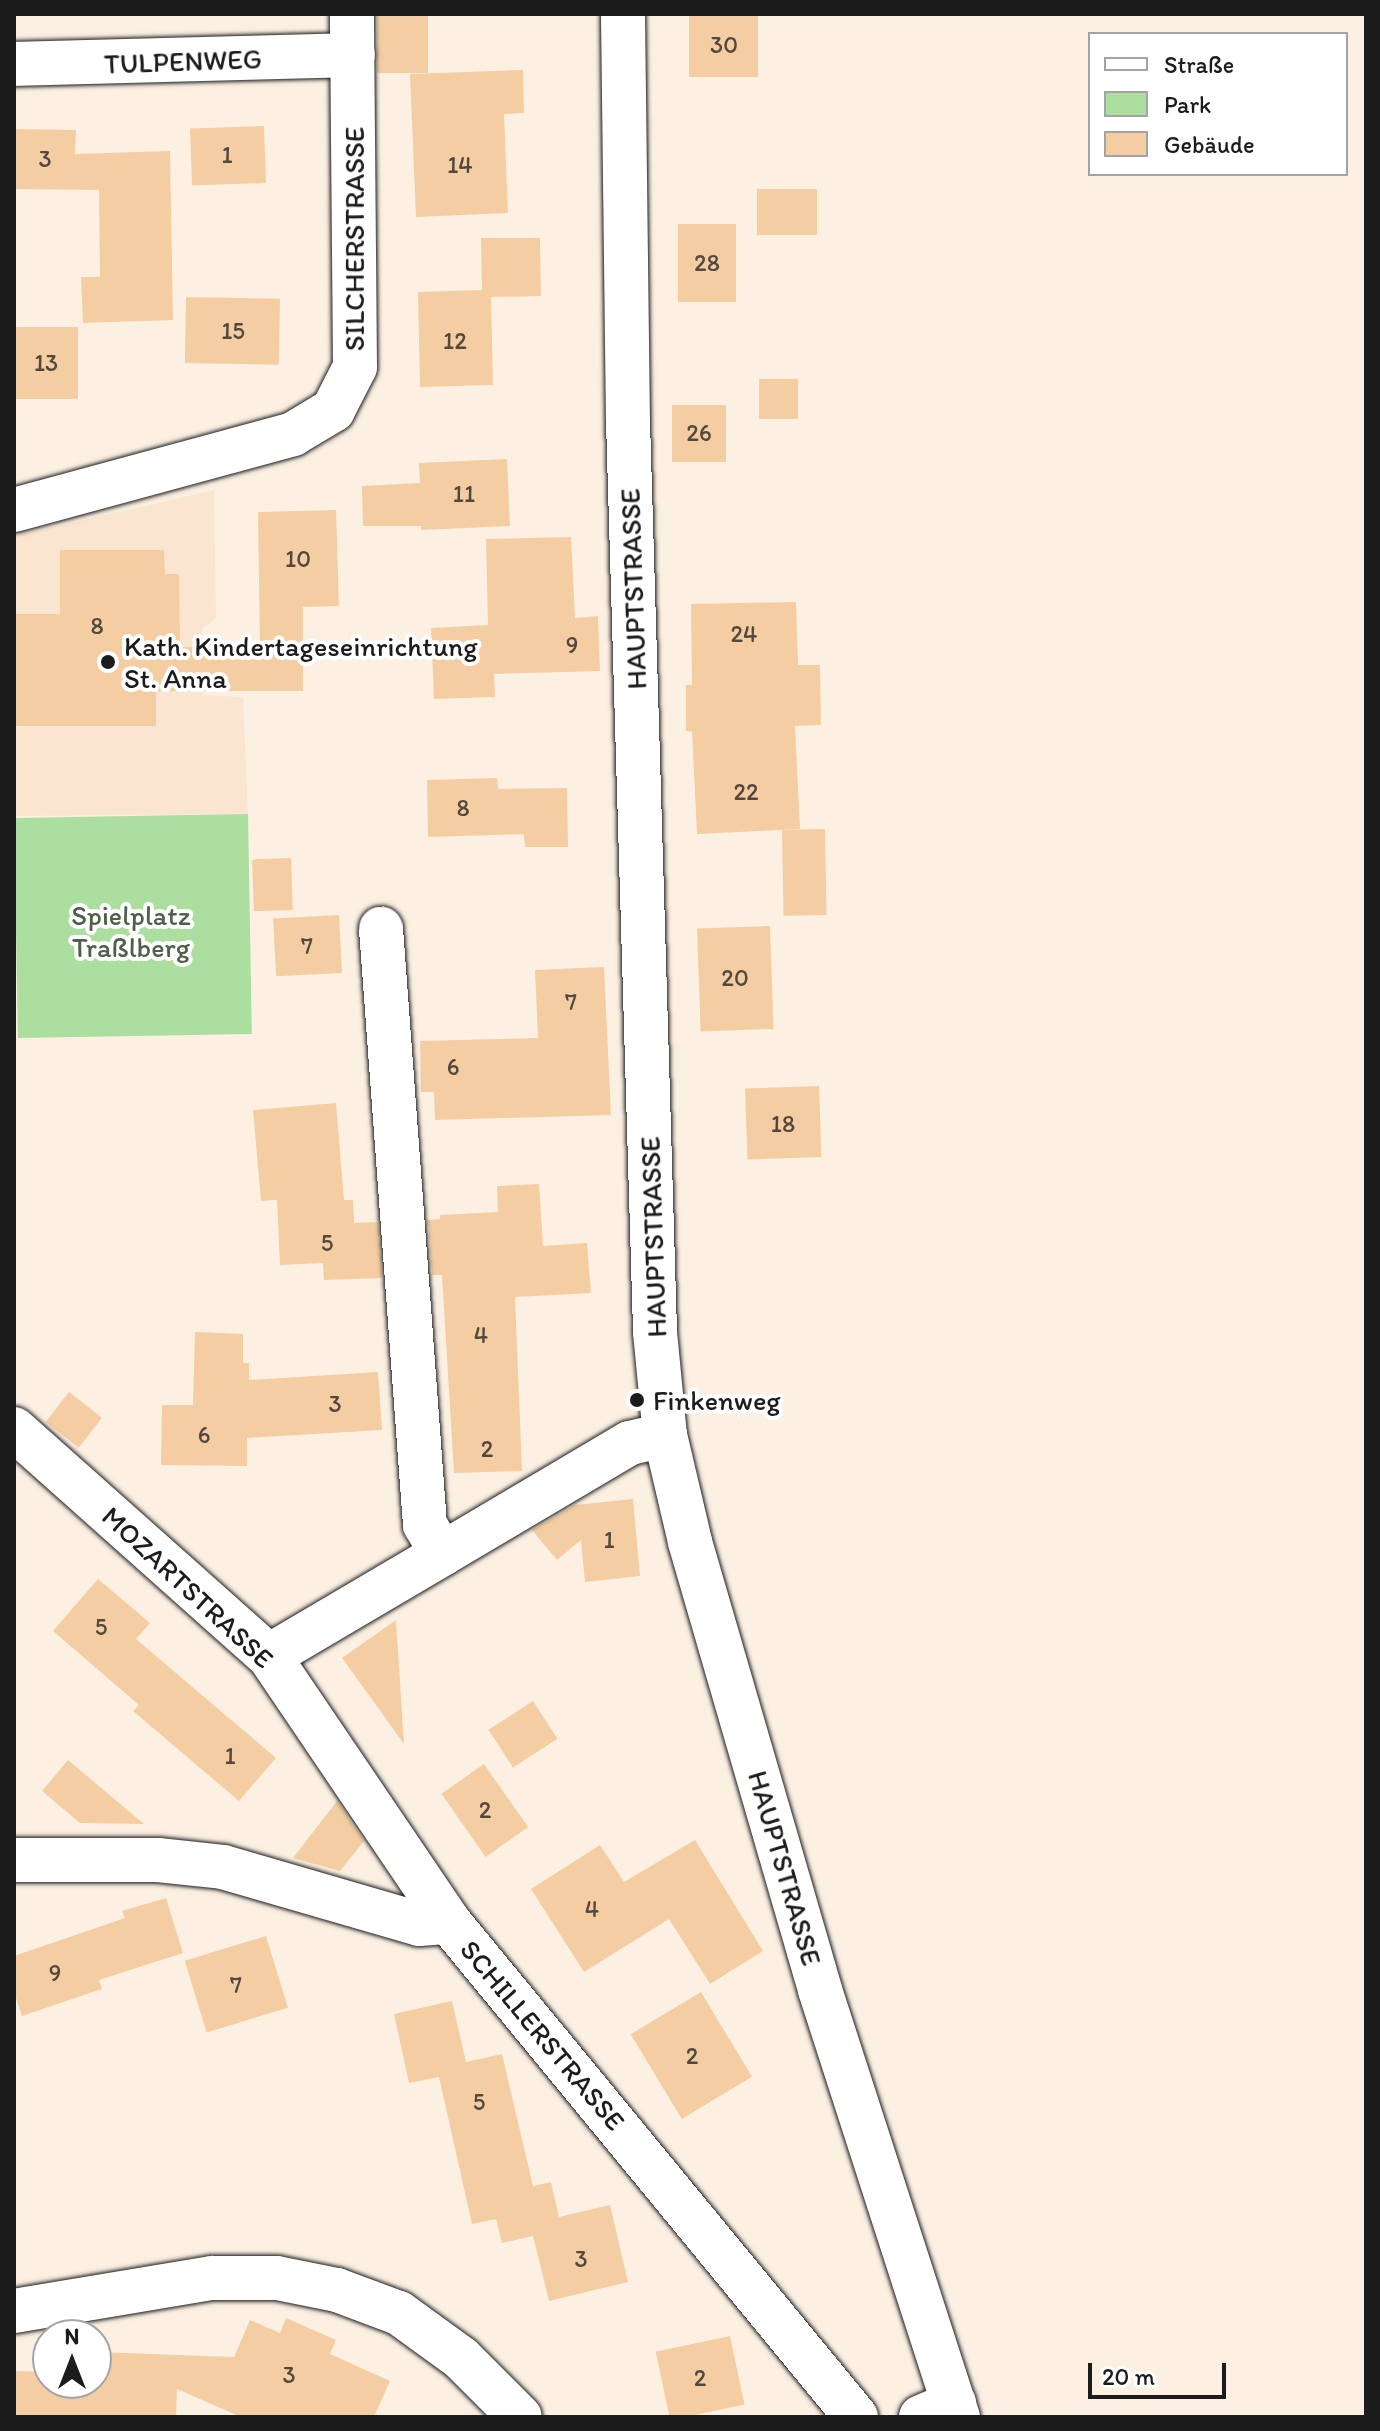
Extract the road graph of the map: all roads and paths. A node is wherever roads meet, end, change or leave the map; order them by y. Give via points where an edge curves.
1 (623, 14) edge
2 (352, 34) edge
3 (14, 64) edge
4 (14, 510) edge
5 (381, 929) dead end
6 (14, 1429) edge
7 (665, 1435) junction
8 (442, 1554) junction
9 (269, 1656) junction
10 (14, 1860) edge
11 (449, 1922) junction
12 (14, 2311) edge
13 (944, 2412) edge
14 (520, 2417) edge
15 (856, 2417) edge

1 - 7 street, HAUPTSTRASSE via 628,421 655,1332
2 - 3 street, TULPENWEG
2 - 4 street, SILCHERSTRASSE via 355,367 333,410 293,434 241,451
5 - 8 street via 425,1525
6 - 9 street, MOZARTSTRASSE
7 - 8 street via 630,1443
7 - 13 street, HAUPTSTRASSE via 690,1542
8 - 9 street
9 - 11 street, MOZARTSTRASSE
10 - 11 street, SCHILLERSTRASSE via 127,1859 223,1867 419,1924
11 - 15 street, SCHILLERSTRASSE
12 - 14 street via 212,2278 277,2278 337,2290 399,2313 461,2358

